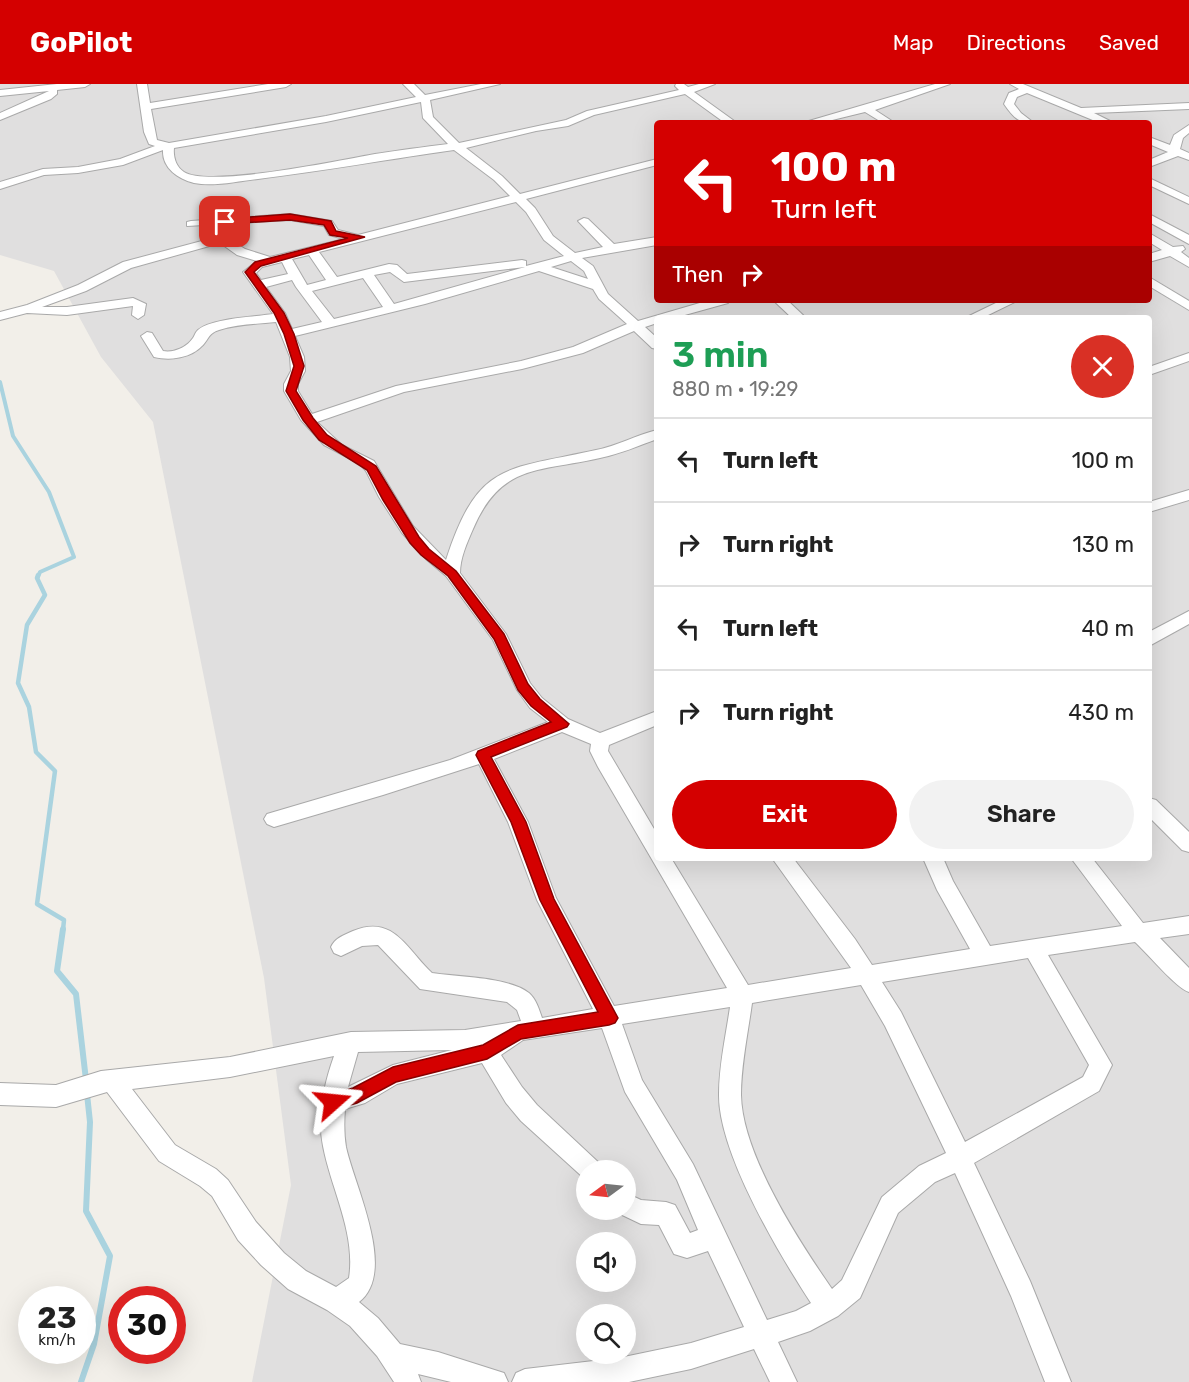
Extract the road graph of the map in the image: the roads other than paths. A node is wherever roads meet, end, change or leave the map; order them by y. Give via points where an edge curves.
1 (85, 84) edge
2 (142, 84) edge
3 (286, 84) edge
4 (408, 84) edge
5 (495, 84) edge
6 (677, 84) edge
7 (710, 84) edge
8 (945, 84) edge
9 (1015, 84) edge
10 (57, 88) junction
11 (1027, 89) junction
12 (688, 91) junction
13 (0, 93) edge
14 (423, 99) junction
15 (1189, 106) edge
16 (146, 107) junction
17 (867, 109) junction
18 (1077, 111) junction
19 (0, 117) edge
20 (728, 120) edge
21 (833, 120) edge
22 (886, 120) edge
23 (1024, 120) edge
24 (1101, 120) edge
25 (1189, 129) edge
26 (1152, 141) edge
27 (166, 146) junction
28 (456, 146) junction
29 (1176, 151) junction
30 (1189, 157) edge
31 (654, 163) edge
32 (1152, 163) edge
33 (1152, 183) edge
34 (0, 186) edge
35 (517, 199) junction
36 (1189, 201) edge
37 (1152, 220) edge
38 (584, 221) dead end
39 (191, 224) dead end
40 (361, 237) junction
41 (1152, 239) edge
42 (1189, 240) edge
43 (654, 241) edge
44 (1189, 245) edge
45 (611, 248) junction
46 (312, 250) junction
47 (1170, 251) junction
48 (285, 257) junction
49 (572, 257) junction
50 (1152, 257) edge
51 (270, 261) junction
52 (1189, 263) edge
53 (542, 266) junction
54 (366, 273) junction
55 (295, 276) junction
56 (334, 282) junction
57 (1152, 283) edge
58 (261, 284) junction
59 (596, 286) junction
60 (304, 289) junction
61 (713, 303) edge
62 (782, 303) edge
63 (988, 304) edge
64 (1189, 306) edge
65 (25, 309) junction
66 (391, 309) junction
67 (138, 315) dead end
68 (670, 315) edge
69 (796, 315) edge
70 (975, 315) edge
71 (1004, 315) edge
72 (0, 316) edge
73 (281, 317) junction
74 (654, 320) edge
75 (330, 323) junction
76 (634, 326) junction
77 (289, 334) junction
78 (147, 336) dead end
79 (654, 343) edge
80 (1189, 357) edge
81 (1152, 370) edge
82 (308, 420) junction
83 (654, 435) edge
84 (1186, 499) edge
85 (1152, 506) edge
86 (452, 573) junction
87 (1189, 617) edge
88 (1152, 638) edge
89 (654, 719) edge
90 (562, 724) junction
91 (600, 741) junction
92 (483, 755) junction
93 (1152, 808) edge
94 (274, 819) dead end
95 (1189, 844) edge
96 (654, 846) edge
97 (663, 861) edge
98 (784, 861) edge
99 (934, 861) edge
100 (1083, 861) edge
101 (1189, 925) edge
102 (1138, 932) junction
103 (341, 947) dead end
104 (1033, 948) junction
105 (985, 956) junction
106 (867, 975) junction
107 (1189, 983) edge
108 (742, 994) junction
109 (609, 1018) junction
110 (526, 1031) junction
111 (351, 1042) junction
112 (487, 1052) junction
113 (107, 1081) junction
114 (0, 1094) edge
115 (333, 1102) junction
116 (960, 1158) junction
117 (579, 1160) edge
118 (636, 1213) edge
119 (714, 1237) junction
120 (336, 1301) junction
121 (829, 1307) junction
122 (761, 1336) junction
123 (395, 1356) junction
124 (408, 1382) edge
125 (495, 1382) edge
126 (525, 1382) edge
127 (784, 1382) edge
128 (1058, 1382) edge

1 - 10 street
2 - 16 street
3 - 16 street
4 - 14 street
5 - 14 street
6 - 12 street
7 - 12 street
8 - 17 street
9 - 11 street
10 - 13 street
10 - 19 street via 47,97
11 - 18 street
11 - 23 street via 1013,95 1009,104
12 - 20 street
12 - 28 street via 591,113 568,123
14 - 27 street
14 - 28 street via 428,118
15 - 18 street
16 - 27 street via 153,142
17 - 21 street
17 - 22 street
18 - 24 street
25 - 29 street via 1178,137
26 - 29 street
27 - 28 street via 168,159 179,174 209,181
27 - 34 street via 123,162 43,172
28 - 35 street via 498,178
29 - 30 street
29 - 32 street
31 - 35 street
33 - 36 street
35 - 40 street
35 - 49 street via 535,215 548,238
37 - 42 street
38 - 45 street
39 - 40 street via 290,217 328,223 333,233
40 - 46 street
41 - 47 street
43 - 45 street
44 - 47 street
45 - 49 street
46 - 48 street
46 - 56 street
47 - 50 street
47 - 52 street
48 - 51 street
48 - 55 street
49 - 53 street
49 - 59 street via 589,269
51 - 58 street via 249,272
51 - 65 street via 225,242 213,242 127,265 82,288
53 - 54 street via 498,266 404,278 393,268
53 - 59 street
53 - 66 street
54 - 56 street
54 - 66 street
55 - 58 street
55 - 60 street
56 - 60 street
57 - 64 street
58 - 73 street
59 - 76 street
60 - 75 street
61 - 68 street
62 - 69 street
63 - 70 street
63 - 71 street
65 - 67 street via 70,311 133,302 140,304
65 - 72 street
66 - 75 street
73 - 77 street
73 - 78 street via 216,326 202,333 195,346 170,356 159,354
74 - 76 street
75 - 77 street
76 - 79 street
76 - 82 street via 578,350 401,388
77 - 82 street via 299,366 291,391
80 - 81 street
82 - 86 street via 323,438 372,468 414,540
83 - 86 street via 606,452 541,464 498,481 487,490 476,509
84 - 85 street
86 - 90 street via 500,638 523,686 536,703
87 - 88 street
89 - 91 street
90 - 91 street
90 - 92 street
91 - 96 street via 604,762
92 - 94 street
92 - 109 street via 518,822 547,900
93 - 95 street
97 - 108 street
98 - 106 street
99 - 105 street
100 - 102 street
101 - 102 street
102 - 104 street
102 - 107 street
103 - 110 street via 362,936 385,936 427,982 519,997 527,1004
104 - 105 street
104 - 116 street via 1101,1065 1091,1084
105 - 106 street
106 - 108 street
106 - 116 street via 893,1019
108 - 109 street
108 - 121 street via 730,1094 733,1123 768,1206
109 - 110 street
109 - 119 street via 633,1085 673,1149
110 - 111 street via 465,1040
110 - 112 street
111 - 113 street via 230,1067
111 - 115 street via 337,1076
112 - 115 street via 393,1075 357,1095
112 - 117 street via 529,1113
113 - 114 street via 56,1096
113 - 120 street via 167,1153 219,1187 247,1230 287,1273
115 - 120 street via 334,1145 353,1213 362,1272 356,1288
116 - 121 street via 927,1174 890,1205 851,1289
116 - 128 street
118 - 119 street via 666,1214 683,1245
119 - 122 street
120 - 123 street via 366,1322
121 - 122 street
122 - 126 street via 648,1366
122 - 127 street
123 - 124 street
123 - 125 street

